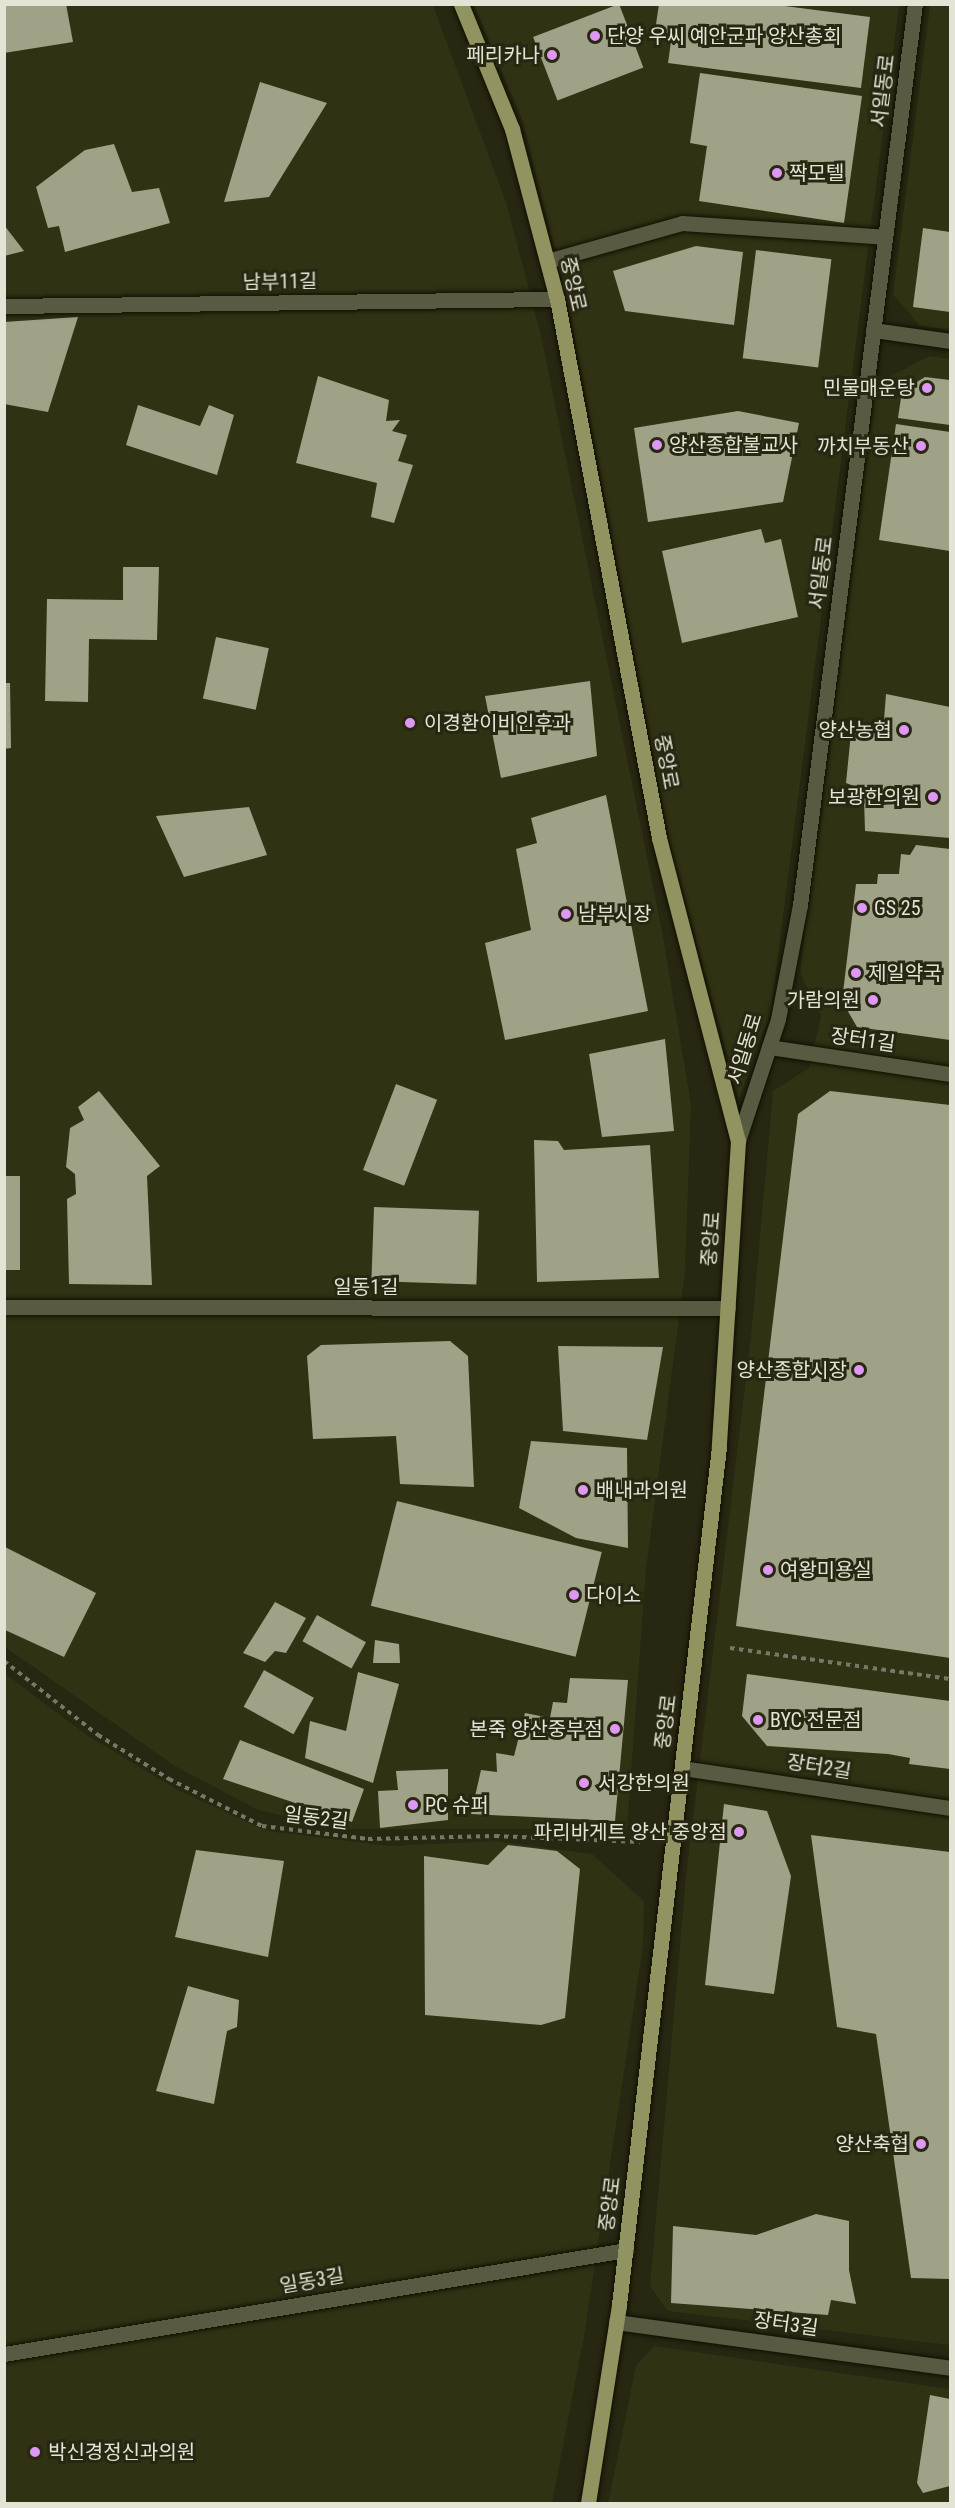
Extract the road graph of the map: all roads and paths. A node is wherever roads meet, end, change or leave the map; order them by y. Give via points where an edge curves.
1 (461, 4) edge
2 (915, 4) edge
3 (885, 237) junction
4 (546, 261) junction
5 (557, 299) junction
6 (4, 306) edge
7 (873, 330) junction
8 (951, 340) edge
9 (769, 1047) junction
10 (951, 1074) edge
11 (738, 1141) junction
12 (4, 1308) edge
13 (728, 1308) junction
14 (696, 1643) junction
15 (4, 1661) edge
16 (951, 1679) edge
17 (682, 1768) junction
18 (951, 1808) edge
19 (673, 1844) junction
20 (626, 2250) junction
21 (616, 2322) junction
22 (4, 2354) edge
23 (951, 2368) edge
24 (588, 2504) edge

1 - 4 main road, 중앙로 via 512,129
2 - 3 street, 서일동로
3 - 4 street via 682,223
3 - 7 street, 서일동로
4 - 5 main road, 중앙로
5 - 6 street, 남부11길
5 - 11 main road, 중앙로 via 659,838
7 - 8 street
7 - 9 street, 서일동로 via 800,905
9 - 10 street, 장터1길
9 - 11 street, 서일동로
11 - 13 main road, 중앙로
12 - 13 street, 일동1길
13 - 14 main road, 중앙로 via 719,1447
14 - 16 path
14 - 17 main road, 중앙로
15 - 19 path, 일동2길 via 98,1735 169,1779 262,1826 368,1839 495,1836
17 - 18 street, 장터2길
17 - 19 main road, 중앙로
19 - 20 main road, 중앙로
20 - 21 main road, 중앙로
20 - 22 street, 일동3길
21 - 23 street, 장터3길
21 - 24 main road, 중앙로

